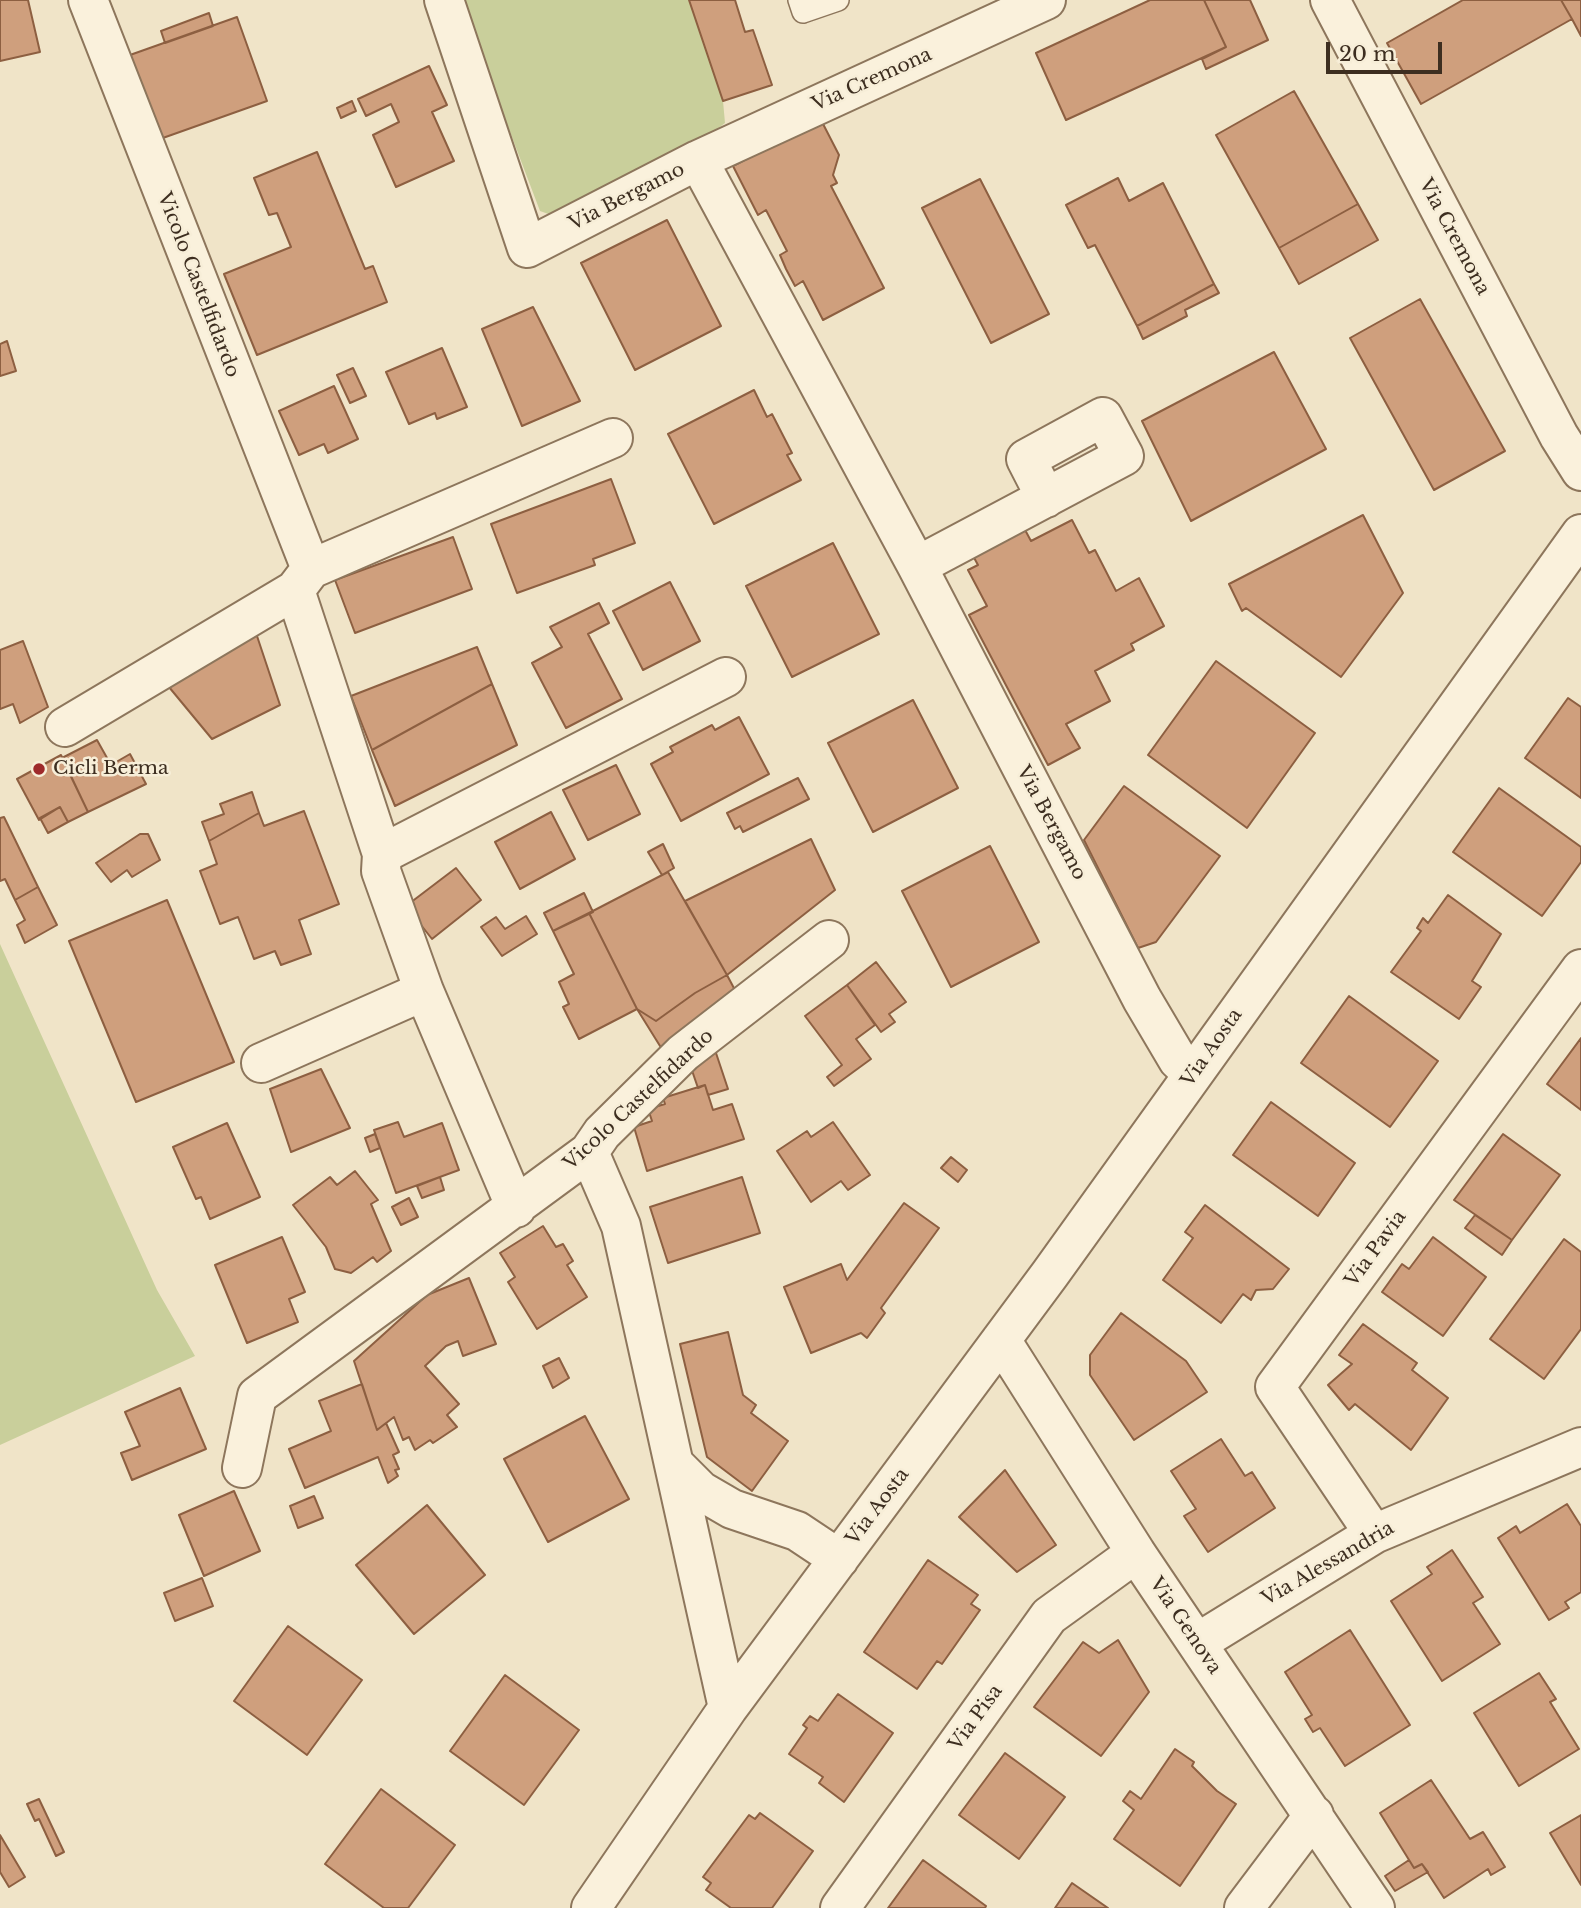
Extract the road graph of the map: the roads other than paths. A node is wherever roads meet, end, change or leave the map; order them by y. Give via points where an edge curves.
1 (88, 0) edge
2 (444, 0) edge
3 (799, 0) edge
4 (838, 0) edge
5 (1046, 0) edge
6 (1330, 0) edge
7 (698, 160) junction
8 (613, 438) dead end
9 (1581, 471) edge
10 (1046, 498) dead end
11 (1581, 534) edge
12 (917, 566) junction
13 (303, 580) junction
14 (726, 677) dead end
15 (65, 727) dead end
16 (382, 854) junction
17 (829, 940) dead end
18 (1581, 969) edge
19 (424, 992) junction
20 (261, 1063) dead end
21 (1193, 1074) junction
22 (589, 1152) junction
23 (516, 1208) junction
24 (1001, 1340) junction
25 (1581, 1447) edge
26 (676, 1466) junction
27 (242, 1468) dead end
28 (1374, 1534) junction
29 (1136, 1553) junction
30 (839, 1559) junction
31 (1197, 1643) junction
32 (728, 1708) junction
33 (1314, 1815) junction
34 (591, 1908) edge
35 (839, 1908) edge
36 (1244, 1908) edge
37 (1375, 1908) edge

1 - 13 street, Vicolo Castelfidardo
2 - 7 street, Via Bergamo via 527,248
3 - 4 lane via 803,12
5 - 7 street, Via Cremona
6 - 9 street, Via Cremona
7 - 12 street, Via Bergamo
8 - 13 street
10 - 12 street
11 - 21 street, Via Aosta
12 - 21 street, Via Bergamo via 1142,999 1178,1060
13 - 15 street
13 - 16 street, Vicolo Castelfidardo
14 - 16 street
16 - 19 street, Vicolo Castelfidardo via 381,871
17 - 22 street, Vicolo Castelfidardo via 683,1053 601,1133
18 - 28 street, Via Pavia via 1275,1387
19 - 20 street
19 - 23 street, Vicolo Castelfidardo
21 - 24 street, Via Aosta
22 - 23 street, Vicolo Castelfidardo
22 - 26 street via 621,1226
23 - 27 street, Vicolo Castelfidardo via 257,1396
24 - 29 street, Via Genova
24 - 30 street, Via Aosta
25 - 28 street, Via Alessandria
26 - 30 street, Via Aosta via 701,1491 732,1509 797,1531
26 - 32 street
28 - 31 street, Via Alessandria
29 - 31 street, Via Genova
29 - 35 street, Via Pisa via 1049,1616
30 - 32 street, Via Aosta
31 - 33 street, Via Genova
32 - 34 street, Via Aosta
33 - 36 street
33 - 37 street, Via Genova

